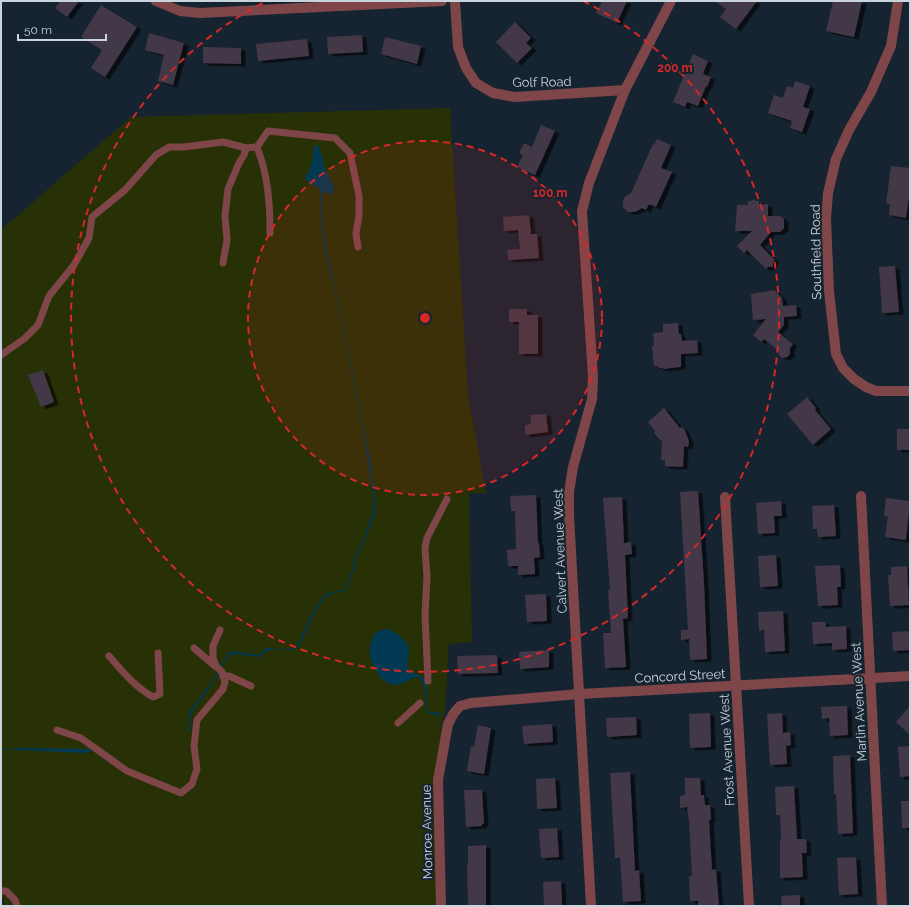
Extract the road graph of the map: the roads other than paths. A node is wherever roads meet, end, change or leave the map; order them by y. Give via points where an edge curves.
1 (156, 1) edge
2 (442, 1) edge
3 (455, 1) edge
4 (671, 1) edge
5 (898, 1) edge
6 (625, 90) junction
7 (257, 147) junction
8 (246, 148) junction
9 (270, 232) dead end
10 (358, 247) dead end
11 (223, 263) dead end
12 (1, 355) edge
13 (910, 391) edge
14 (861, 496) dead end
15 (725, 497) dead end
16 (447, 499) dead end
17 (220, 630) dead end
18 (194, 648) dead end
19 (158, 653) dead end
20 (109, 656) dead end
21 (219, 670) junction
22 (910, 676) edge
23 (870, 679) junction
24 (428, 681) dead end
25 (251, 686) dead end
26 (736, 687) junction
27 (580, 694) junction
28 (420, 703) dead end
29 (454, 713) joint
30 (398, 724) dead end
31 (57, 730) dead end
32 (1, 890) edge
33 (17, 906) edge
34 (441, 906) edge
35 (591, 906) edge
36 (749, 906) edge
37 (882, 906) edge

1 - 2 street via 180,11 200,13
3 - 6 street, Golf Road via 458,47 466,68 476,83 493,93 515,97
4 - 6 street, Calvert Avenue West
5 - 13 street, Southfield Road via 892,46 836,159 828,193 826,218 829,291 836,354 843,368 866,387 876,391
6 - 27 street, Calvert Avenue West via 589,183 582,211 594,376 592,399 573,467 569,492
7 - 8 lane
7 - 9 lane via 268,187
7 - 10 lane via 268,131 335,138 350,152 359,196 360,215 356,234
8 - 11 lane via 228,189 224,216 227,240
8 - 12 lane via 223,142 184,147 169,146 156,155 125,190 92,217 89,238 74,265 48,296 38,325 24,339
14 - 23 street, Marlin Avenue West
15 - 26 street, Frost Avenue West
16 - 24 lane via 427,538 425,548
17 - 21 lane via 213,646 213,658
18 - 21 lane
19 - 20 lane via 160,694 153,697 127,677
21 - 25 lane
21 - 31 lane via 225,682 223,689 197,720 194,746 197,769 192,784 180,793 127,771 80,738
22 - 23 street, Concord Street
23 - 26 street, Concord Street
23 - 37 street, Marlin Avenue West
26 - 27 street, Concord Street
26 - 36 street, Frost Avenue West
27 - 29 street, Concord Street via 471,703 460,706
27 - 35 street, Calvert Avenue West
28 - 30 lane
29 - 34 street, Monroe Avenue via 448,724 438,780
32 - 33 lane via 6,891

